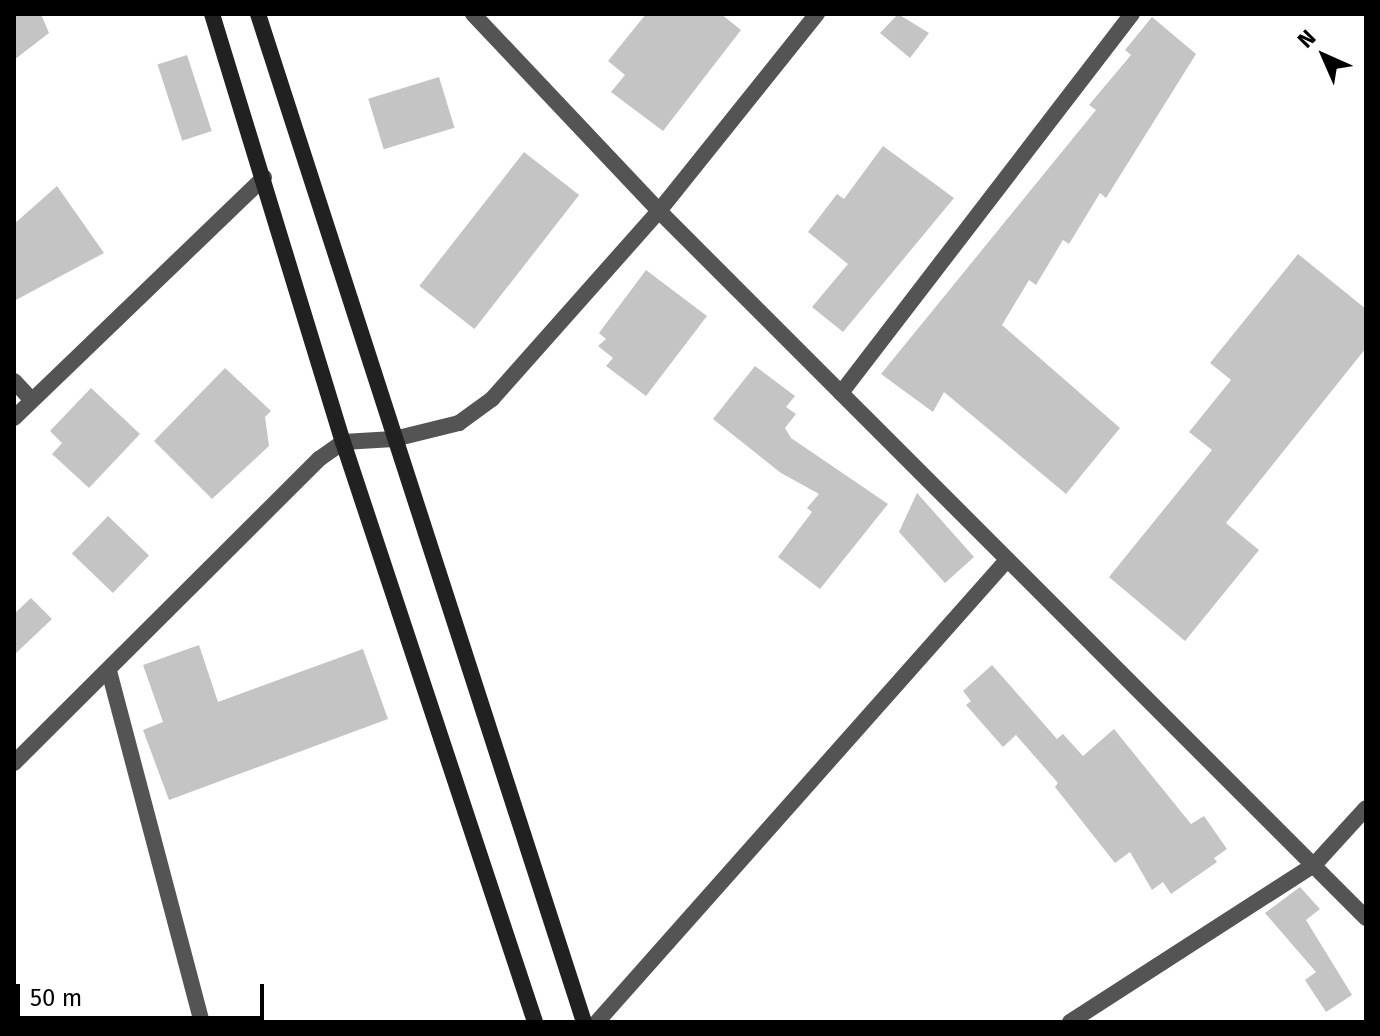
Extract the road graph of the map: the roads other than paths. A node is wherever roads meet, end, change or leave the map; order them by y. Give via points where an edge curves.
1 (212, 14) edge
2 (258, 14) edge
3 (473, 14) edge
4 (817, 14) edge
5 (1132, 14) edge
6 (264, 177) junction
7 (659, 211) junction
8 (14, 381) edge
9 (841, 393) junction
10 (32, 400) junction
11 (14, 418) edge
12 (394, 439) junction
13 (343, 442) junction
14 (1007, 560) junction
15 (109, 671) junction
16 (14, 763) edge
17 (1366, 808) edge
18 (1314, 865) junction
19 (1366, 918) edge
20 (202, 1022) edge
21 (535, 1022) edge
22 (584, 1022) edge
23 (597, 1022) edge
24 (1070, 1022) edge

1 - 6 main road
2 - 12 main road
3 - 7 street
4 - 7 street
5 - 9 street
6 - 10 street
6 - 13 main road
7 - 9 street
7 - 12 street via 492,399 459,423
8 - 10 street
9 - 14 street
10 - 11 street
12 - 13 street
12 - 22 main road
13 - 15 street via 293,481
13 - 21 main road
14 - 18 street
14 - 23 street
15 - 16 street
15 - 20 street
17 - 18 street
18 - 19 street
18 - 24 street

